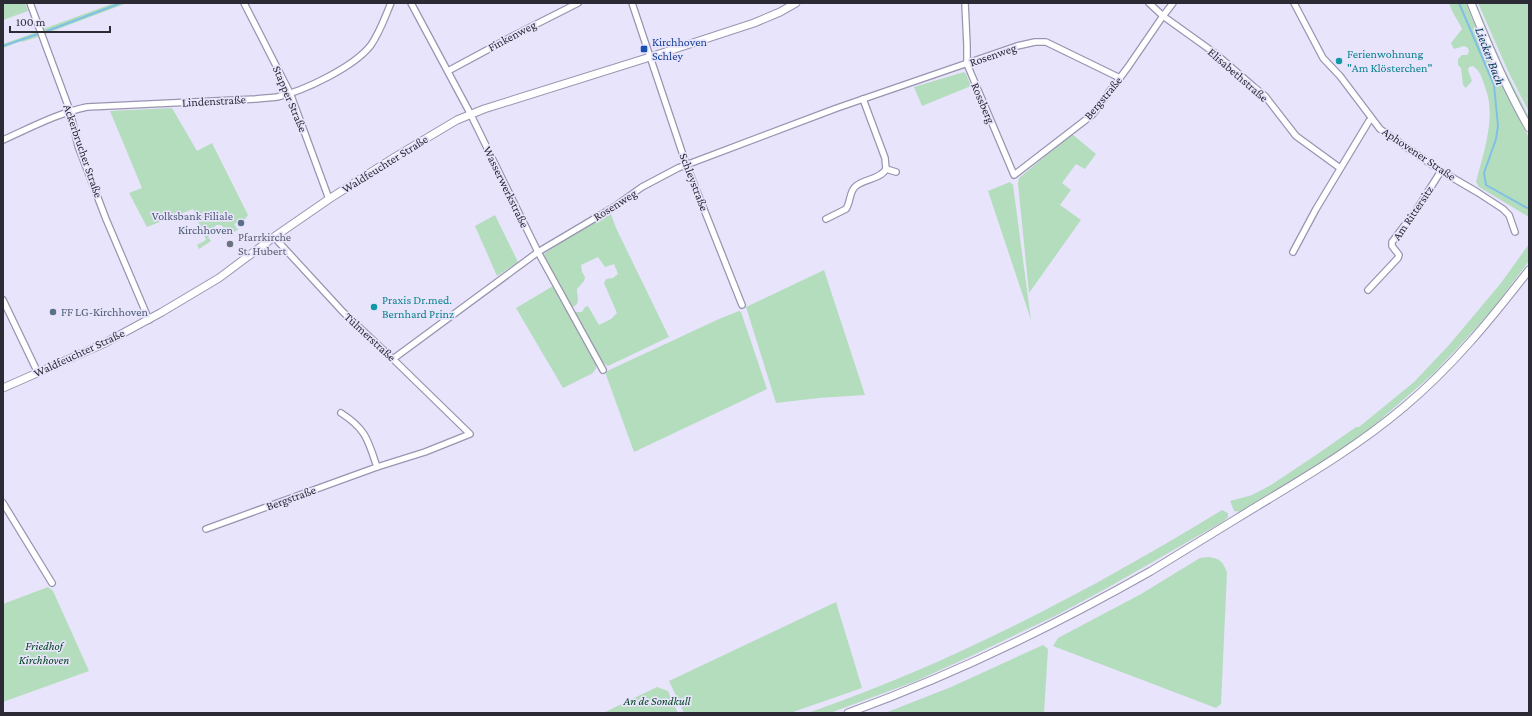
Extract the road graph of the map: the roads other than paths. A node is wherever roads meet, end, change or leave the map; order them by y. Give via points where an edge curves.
1 (30, 3) edge
2 (244, 3) edge
3 (391, 3) edge
4 (411, 3) edge
5 (578, 3) edge
6 (632, 3) edge
7 (796, 3) edge
8 (965, 3) edge
9 (1148, 3) edge
10 (1173, 3) edge
11 (1294, 3) edge
12 (1471, 3) edge
13 (1163, 16) junction
14 (650, 57) junction
15 (967, 64) junction
16 (448, 71) junction
17 (1120, 78) junction
18 (290, 93) junction
19 (863, 99) junction
20 (70, 111) junction
21 (470, 114) junction
22 (1372, 119) junction
23 (1529, 128) edge
24 (3, 140) edge
25 (686, 164) junction
26 (886, 168) junction
27 (1340, 168) junction
28 (1441, 171) junction
29 (896, 172) dead end
30 (1014, 175) joint
31 (329, 199) junction
32 (826, 219) dead end
33 (1516, 232) dead end
34 (274, 238) junction
35 (538, 252) junction
36 (1293, 252) dead end
37 (1529, 270) edge
38 (1368, 290) dead end
39 (3, 300) edge
40 (742, 305) dead end
41 (149, 320) junction
42 (393, 359) junction
43 (603, 370) dead end
44 (38, 373) junction
45 (3, 388) edge
46 (341, 413) dead end
47 (470, 434) joint
48 (377, 467) junction
49 (3, 503) edge
50 (206, 528) dead end
51 (52, 583) dead end
52 (848, 713) edge

1 - 20 street, Ackerbrucher Straße
2 - 18 street, Stapper Straße
3 - 18 street, Lindenstraße via 370,45 348,66
4 - 16 street, Wasserwerkstraße
5 - 16 street, Finkenweg
6 - 14 street, Schleystraße
7 - 14 main road, Waldfeuchter Straße via 754,23
8 - 15 street, Rossberg
9 - 13 street, Elisabethstraße
10 - 13 street, Bergstraße
11 - 22 street, Aphovener Straße via 1323,58
12 - 23 main road via 1497,66
13 - 17 street, Bergstraße
13 - 27 street, Elisabethstraße via 1216,54 1260,91 1305,144
14 - 21 main road, Waldfeuchter Straße
14 - 25 street, Schleystraße
15 - 17 street, Rosenweg via 1017,46 1046,42
15 - 19 street, Rosenweg
15 - 30 street, Rossberg
16 - 21 street, Wasserwerkstraße
17 - 30 street, Bergstraße via 1092,115
18 - 20 street, Lindenstraße via 256,99 94,106
18 - 31 street, Stapper Straße
19 - 25 street, Rosenweg
19 - 26 street via 885,158
20 - 24 street, Lindenstraße
20 - 41 street, Ackerbrucher Straße via 78,146
21 - 31 main road, Waldfeuchter Straße
21 - 35 street, Wasserwerkstraße
22 - 27 street
22 - 28 street, Aphovener Straße via 1380,129
25 - 35 street, Rosenweg via 642,187 614,207
25 - 40 street, Schleystraße
26 - 29 street
26 - 32 street via 882,174 855,186 846,209
27 - 36 street
28 - 33 street, Aphovener Straße via 1503,209 1509,215
28 - 38 street, Am Rittersitz via 1392,242 1398,258
31 - 34 main road, Waldfeuchter Straße
34 - 41 main road, Waldfeuchter Straße via 219,278
34 - 42 street, Tülmerstraße via 334,303
35 - 42 street, Rosenweg
35 - 43 street, Wasserwerkstraße
37 - 52 main road via 1466,347 1421,392 1376,430 1332,461 1151,570 1067,617 982,658
39 - 44 street
41 - 44 main road, Waldfeuchter Straße
42 - 47 street, Tülmerstraße
44 - 45 main road, Waldfeuchter Straße
46 - 48 street via 352,420 366,436
47 - 48 street, Bergstraße
48 - 50 street, Bergstraße
49 - 51 street

